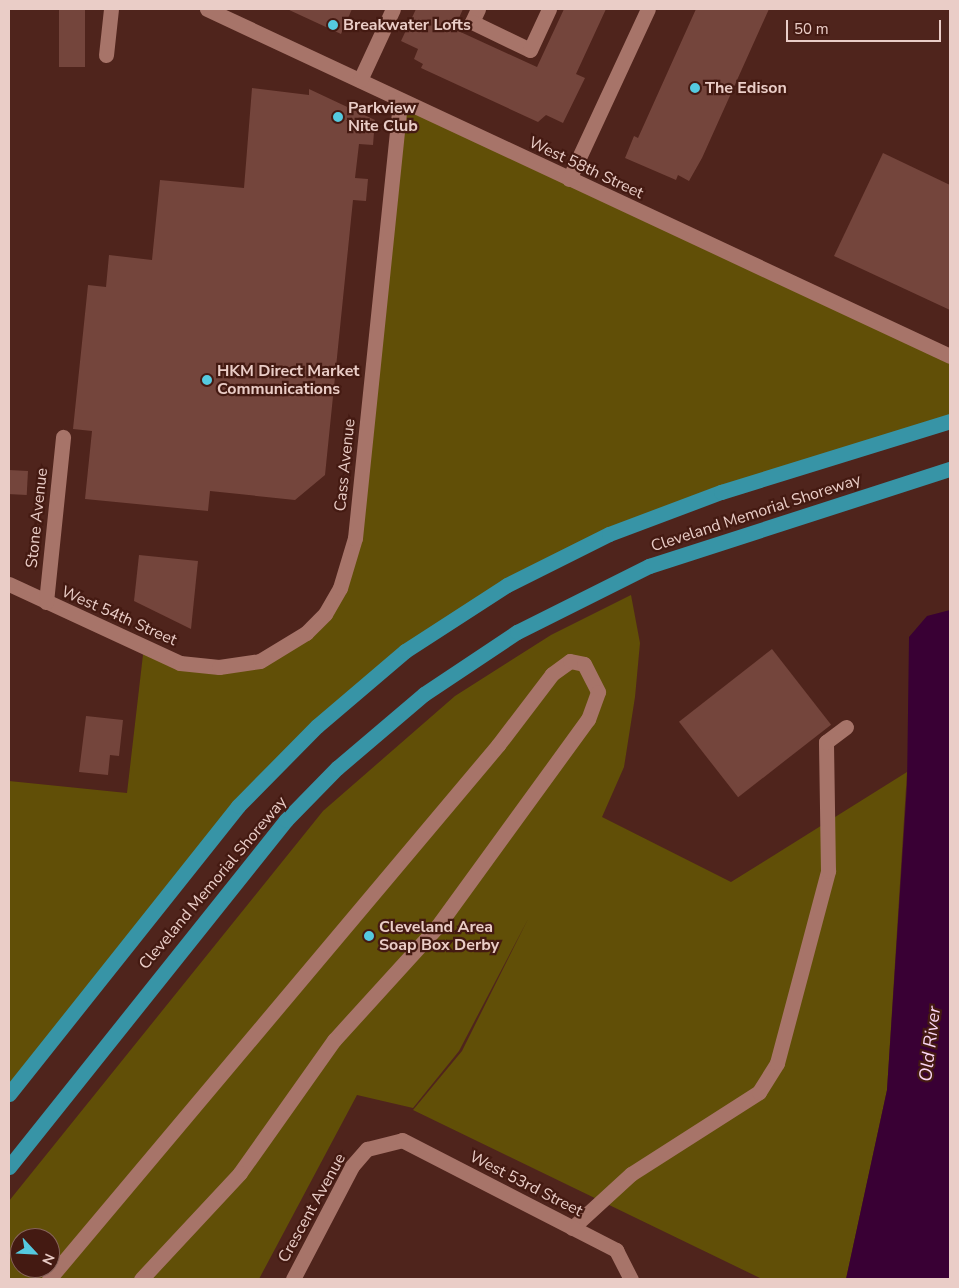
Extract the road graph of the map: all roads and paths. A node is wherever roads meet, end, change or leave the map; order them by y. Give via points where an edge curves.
1 (111, 9) edge
2 (207, 9) edge
3 (393, 9) edge
4 (478, 9) edge
5 (549, 9) edge
6 (648, 9) edge
7 (106, 55) dead end
8 (360, 80) junction
9 (400, 102) junction
10 (568, 179) junction
11 (950, 356) edge
12 (950, 421) edge
13 (63, 437) dead end
14 (950, 469) edge
15 (9, 584) edge
16 (46, 602) junction
17 (219, 667) joint
18 (846, 727) dead end
19 (9, 1094) edge
20 (389, 1142) joint
21 (9, 1167) edge
22 (572, 1228) junction
23 (49, 1279) edge
24 (141, 1279) edge
25 (293, 1279) edge
26 (631, 1279) edge

1 - 7 street
2 - 8 street, West 58th Street
3 - 8 street
4 - 5 street via 472,22 530,50
6 - 10 street
8 - 9 street, West 58th Street
9 - 10 street, West 58th Street
9 - 17 street, Cass Avenue via 355,538 340,588 325,614 306,633 260,661
10 - 11 street, West 58th Street
12 - 19 highway, Cleveland Memorial Shoreway via 720,492 609,534 507,585 405,650 317,726 238,806
13 - 16 street, Stone Avenue
14 - 21 highway, Cleveland Memorial Shoreway via 649,566 524,628 431,689 345,761 286,820
15 - 16 street, West 54th Street
16 - 17 street, West 54th Street via 180,662
18 - 22 street via 826,742 828,871 777,1063 759,1092 631,1174
20 - 22 street, West 53rd Street via 402,1140
20 - 25 street, Crescent Avenue via 367,1149 352,1166
22 - 26 street, West 53rd Street via 616,1250
23 - 24 street via 498,745 552,674 570,661 584,664 598,692 588,719 436,928 334,1040 240,1173

